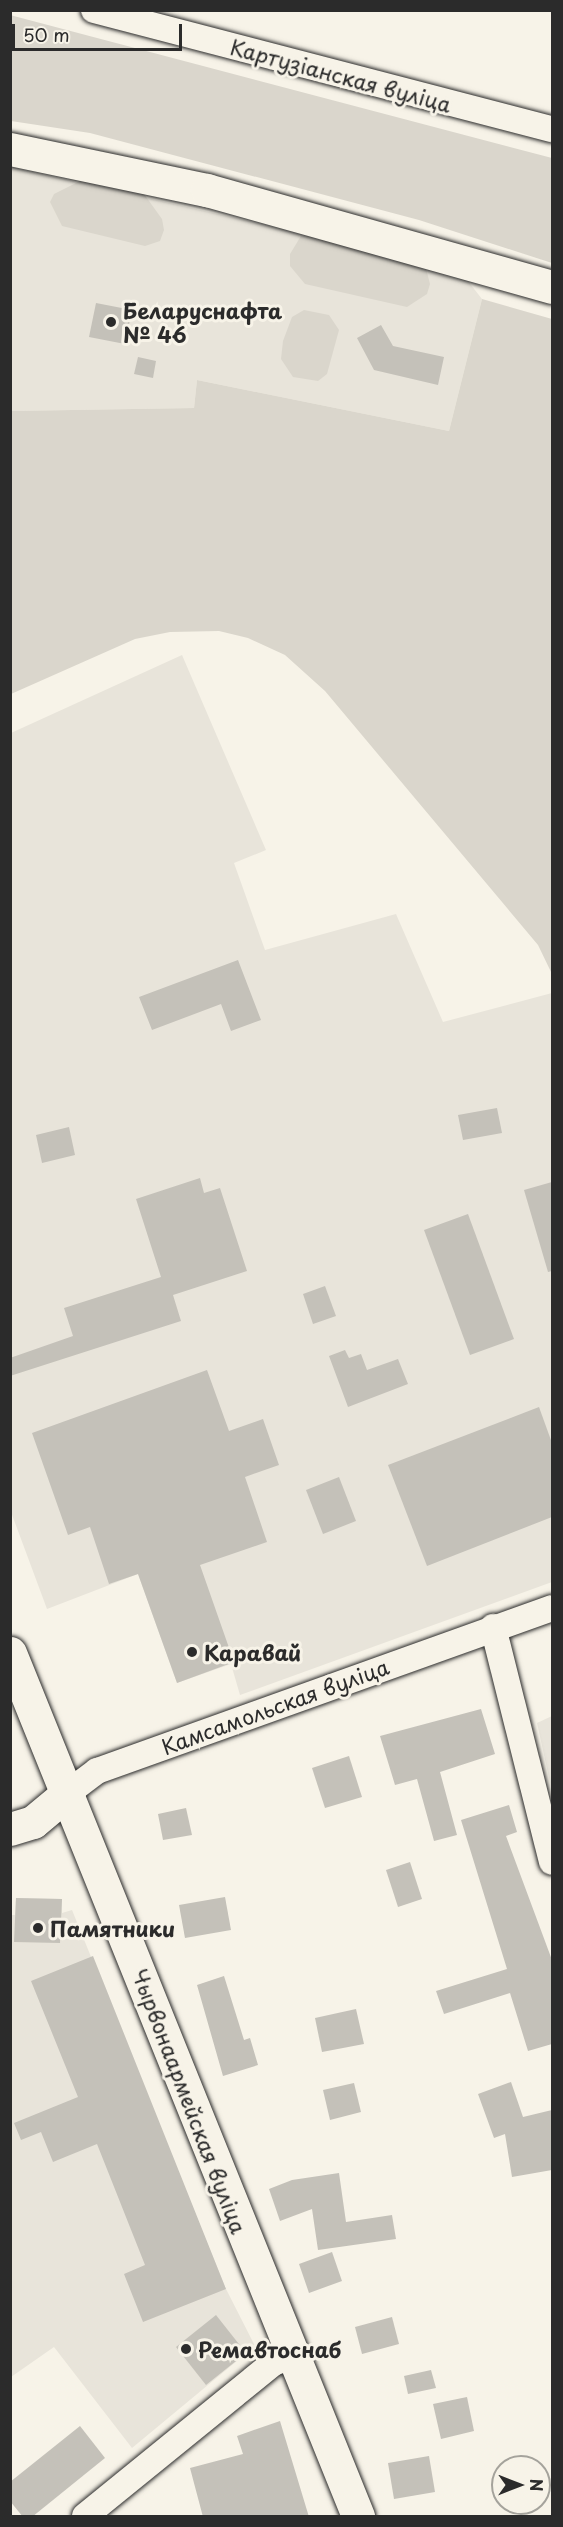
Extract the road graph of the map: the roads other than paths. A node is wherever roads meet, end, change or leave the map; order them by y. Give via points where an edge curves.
1 (94, 10) edge
2 (552, 129) edge
3 (10, 149) edge
4 (552, 287) edge
5 (552, 1608) edge
6 (493, 1627) junction
7 (10, 1653) edge
8 (69, 1792) junction
9 (10, 1829) edge
10 (552, 1862) edge
11 (291, 2356) junction
12 (85, 2517) edge
13 (358, 2517) edge

1 - 2 street, Картузіанская вуліца
3 - 4 main road via 207,190
5 - 6 street, Камсамольская вуліца
6 - 8 street, Камсамольская вуліца via 97,1771
6 - 10 street
7 - 8 main road, Чырвонаармейская вуліца
8 - 9 main road, Камсамольская вуліца via 33,1822
8 - 11 main road, Чырвонаармейская вуліца
11 - 12 street via 273,2363
11 - 13 main road, Чырвонаармейская вуліца

